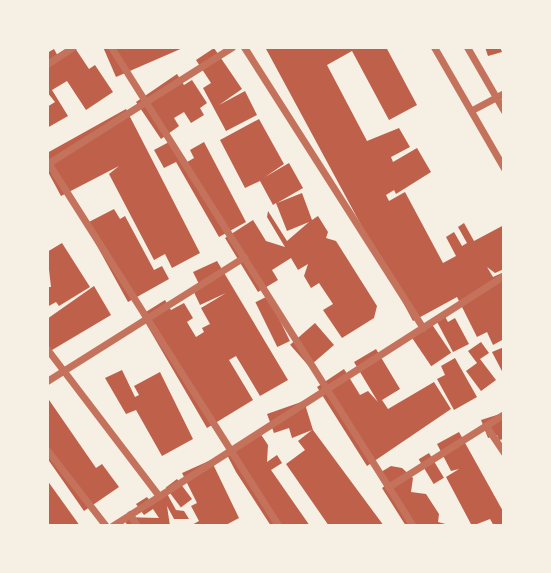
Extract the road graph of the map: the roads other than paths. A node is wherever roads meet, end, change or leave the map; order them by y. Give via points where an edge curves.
1 (73, 47) edge
2 (111, 47) edge
3 (232, 47) edge
4 (244, 47) edge
5 (434, 47) edge
6 (467, 47) edge
7 (47, 64) edge
8 (504, 93) edge
9 (496, 97) junction
10 (147, 103) junction
11 (472, 110) junction
12 (504, 111) edge
13 (48, 163) edge
14 (504, 168) edge
15 (244, 257) junction
16 (504, 275) edge
17 (145, 318) junction
18 (423, 328) junction
19 (47, 349) edge
20 (64, 369) junction
21 (47, 381) edge
22 (327, 388) junction
23 (504, 414) edge
24 (486, 426) junction
25 (47, 450) edge
26 (232, 450) junction
27 (504, 453) edge
28 (388, 487) junction
29 (159, 496) junction
30 (130, 514) junction
31 (106, 526) edge
32 (111, 526) edge
33 (137, 526) edge
34 (279, 526) edge
35 (413, 526) edge

1 - 7 street
2 - 10 street
3 - 10 street
4 - 18 street
5 - 11 street
6 - 9 street
8 - 9 street
9 - 11 street
9 - 12 street
10 - 13 street
10 - 15 street
11 - 14 street
13 - 17 street
15 - 17 street
15 - 22 street
16 - 18 street
17 - 20 street
17 - 26 street
18 - 22 street
19 - 20 street
20 - 21 street
20 - 29 street
22 - 26 street
22 - 28 street
23 - 24 street
24 - 27 street
24 - 28 street
25 - 31 street
26 - 29 street
26 - 34 street
28 - 35 street
29 - 30 street
30 - 32 street
30 - 33 street

